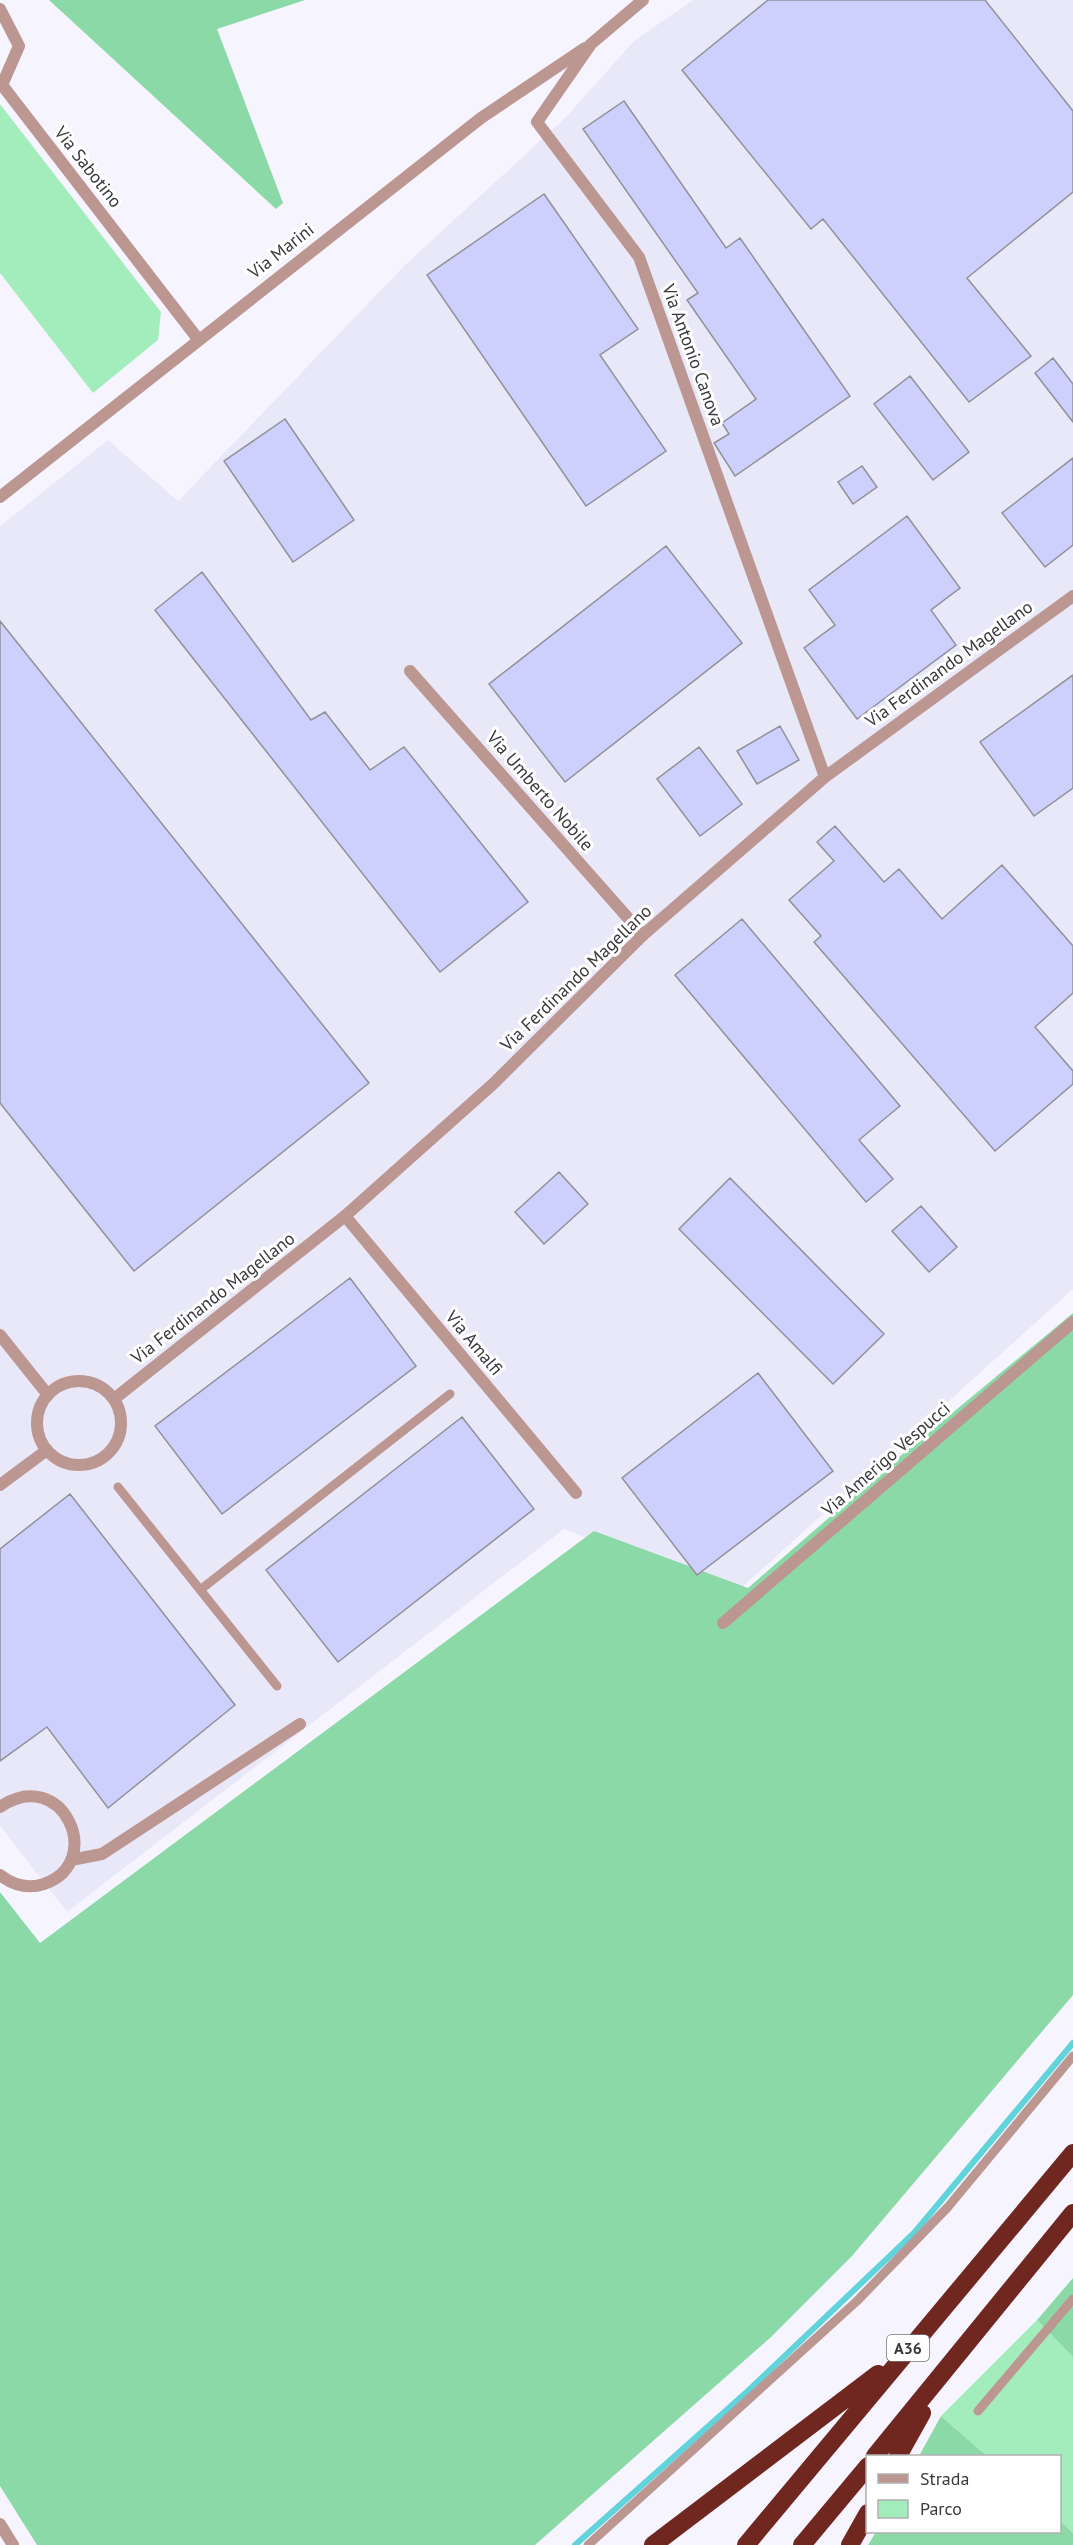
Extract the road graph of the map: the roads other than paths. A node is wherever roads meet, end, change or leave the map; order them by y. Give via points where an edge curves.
1 (640, 0) edge
2 (0, 9) edge
3 (591, 44) junction
4 (198, 339) junction
5 (0, 497) edge
6 (1073, 596) edge
7 (410, 671) dead end
8 (825, 777) junction
9 (643, 935) junction
10 (345, 1216) junction
11 (1073, 1322) edge
12 (0, 1335) edge
13 (450, 1394) dead end
14 (48, 1395) junction
15 (114, 1399) junction
16 (47, 1450) junction
17 (0, 1485) edge
18 (118, 1487) dead end
19 (576, 1493) dead end
20 (200, 1590) junction
21 (723, 1623) dead end
22 (277, 1686) dead end
23 (300, 1724) dead end
24 (0, 1806) edge
25 (71, 1860) junction
26 (0, 1875) edge
27 (1073, 2056) edge
28 (1073, 2153) edge
29 (1073, 2213) edge
30 (1073, 2299) edge
31 (903, 2355) junction
32 (942, 2377) junction
33 (978, 2411) dead end
34 (877, 2455) edge
35 (899, 2455) edge
36 (866, 2467) edge
37 (866, 2515) edge
38 (0, 2524) edge
39 (13, 2545) edge
40 (588, 2545) edge
41 (653, 2545) edge
42 (746, 2545) edge
43 (801, 2545) edge
44 (850, 2545) edge

1 - 3 street, Via Antonio Canova
2 - 4 street, Via Sabotino via 20,46 2,85
3 - 4 street, Via Marini via 481,118
3 - 8 street, Via Antonio Canova via 537,122 639,257
4 - 5 street, Via Marini
6 - 8 street, Via Ferdinando Magellano
7 - 9 street, Via Umberto Nobile
8 - 9 street, Via Ferdinando Magellano
9 - 10 street, Via Ferdinando Magellano via 494,1084
10 - 15 street, Via Ferdinando Magellano
10 - 19 street, Via Amalfi
11 - 21 street, Via Amerigo Vespucci
12 - 14 street
13 - 20 lane
14 - 15 street via 69,1382 82,1381 94,1384
14 - 16 street via 38,1417 38,1429
15 - 16 street via 121,1426 110,1452 98,1461 78,1465 57,1459
16 - 17 street
18 - 20 lane
20 - 22 lane
23 - 25 street via 102,1854
24 - 25 street via 29,1796 58,1805 74,1830
25 - 26 street via 56,1877 36,1886 22,1886
27 - 40 lane via 948,2207 857,2301
28 - 31 highway, A36
29 - 32 highway, A36
30 - 33 lane
31 - 41 highway
31 - 42 highway, A36
32 - 34 highway, A36
32 - 35 highway
36 - 43 highway
37 - 44 highway
38 - 39 street

